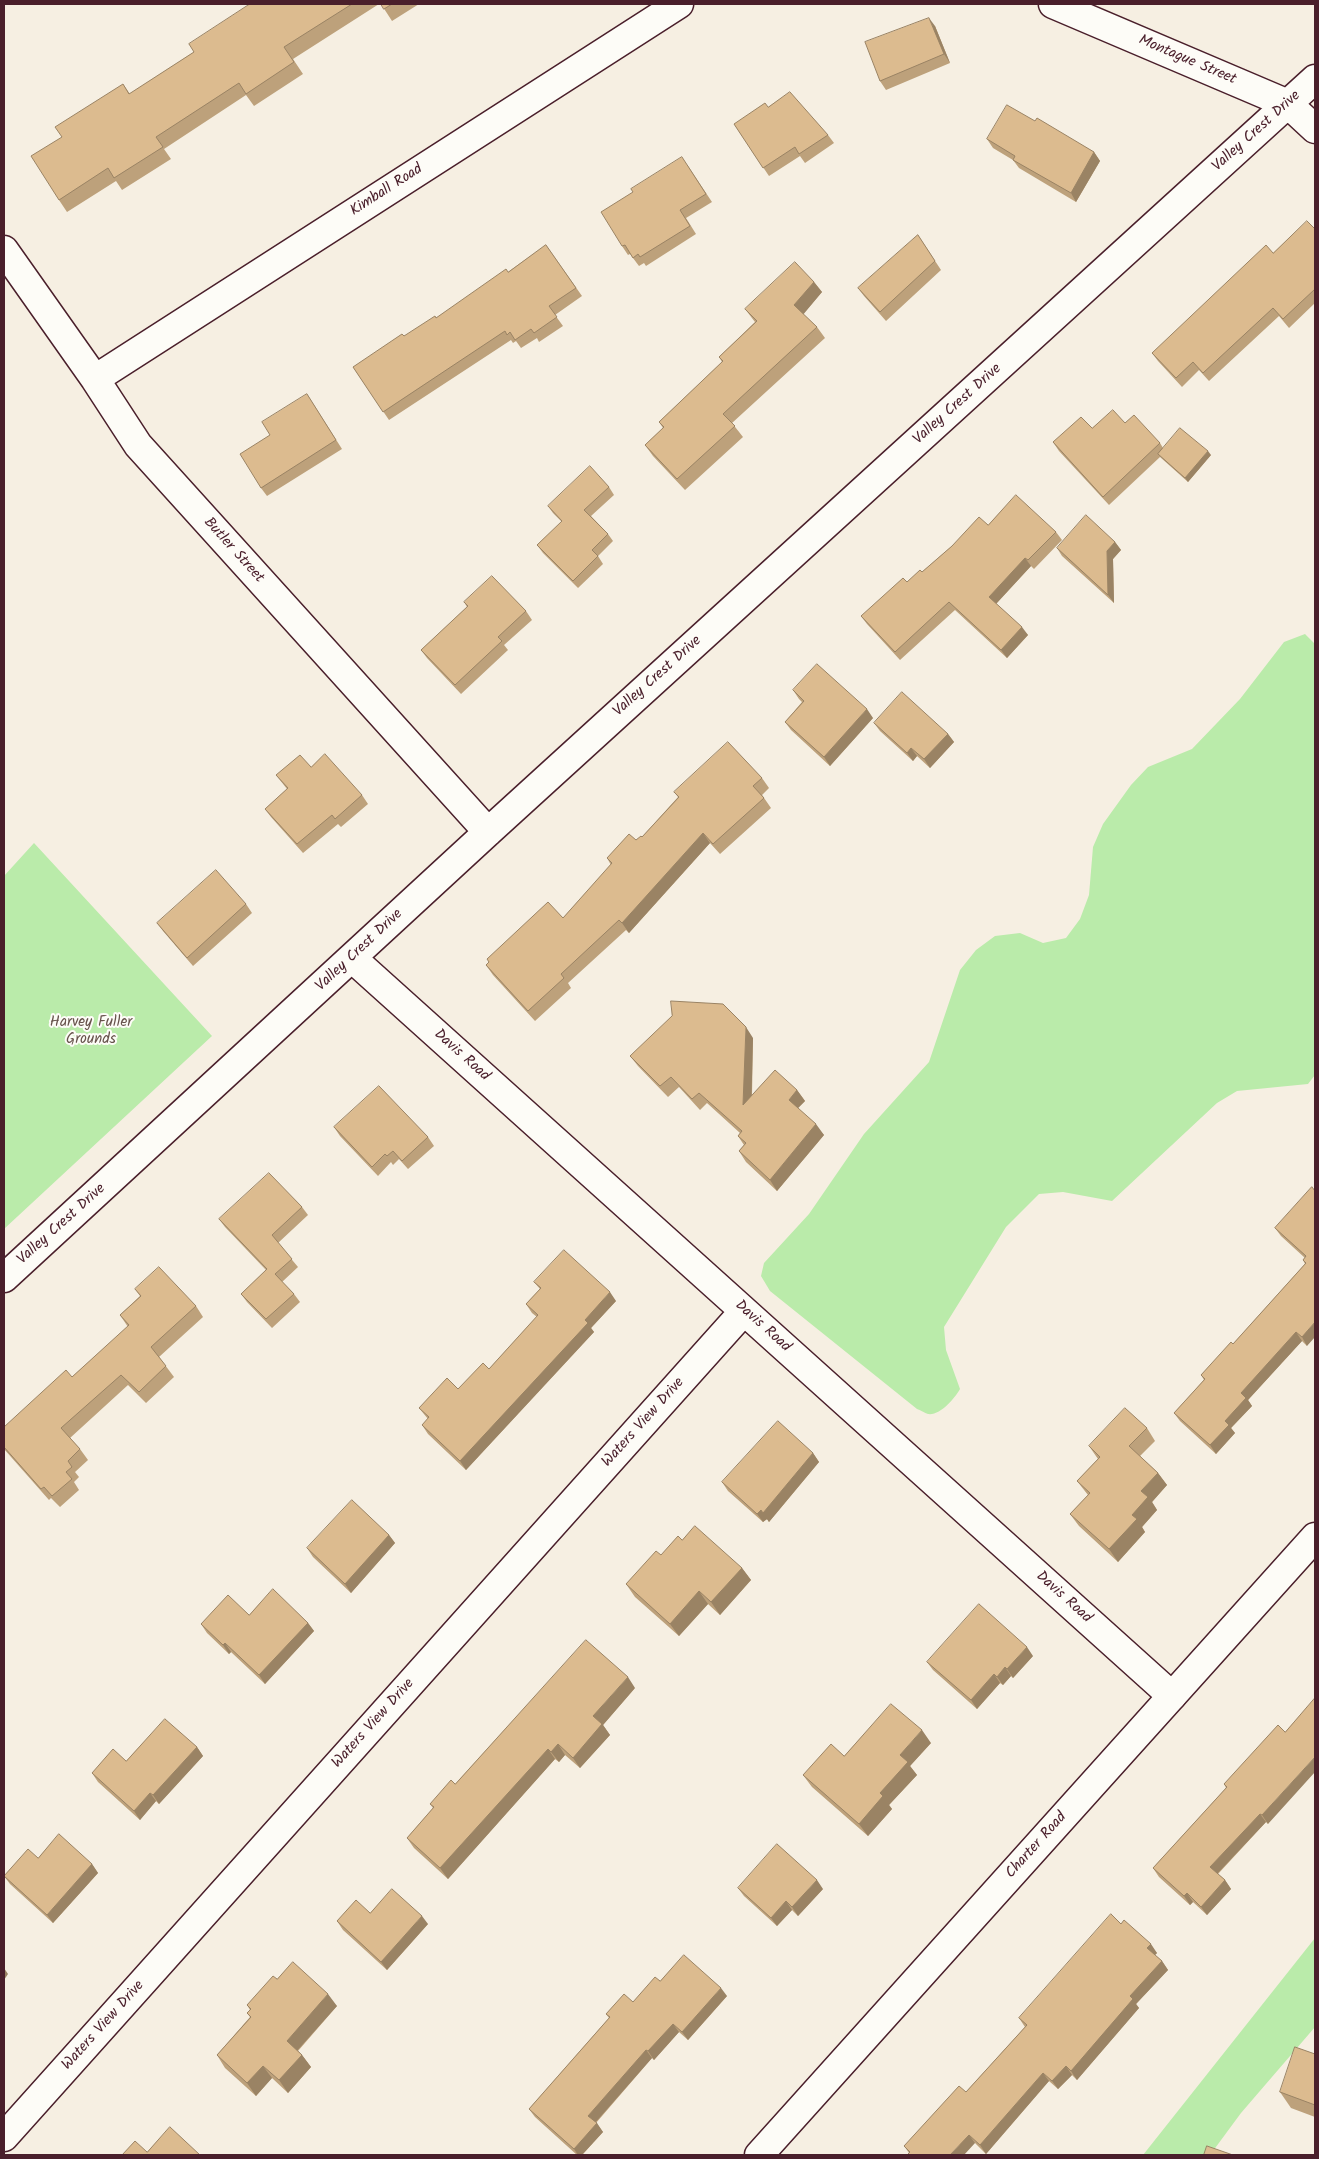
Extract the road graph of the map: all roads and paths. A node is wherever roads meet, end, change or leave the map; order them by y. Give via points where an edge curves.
1 (679, 4) edge
2 (1053, 4) edge
3 (1315, 79) edge
4 (1288, 104) junction
5 (1315, 129) edge
6 (4, 250) edge
7 (94, 379) junction
8 (488, 832) junction
9 (353, 959) junction
10 (4, 1278) edge
11 (744, 1311) junction
12 (1315, 1536) edge
13 (1172, 1696) junction
14 (4, 2138) edge
15 (759, 2155) edge

1 - 7 street, Kimball Road
2 - 4 street, Montague Street
3 - 4 street, Valley Crest Drive
4 - 5 street, Montague Street
4 - 8 street, Valley Crest Drive
6 - 7 street, Butler Street
7 - 8 street, Butler Street via 138,446
8 - 9 street, Valley Crest Drive
9 - 10 street, Valley Crest Drive
9 - 11 street, Davis Road
11 - 13 street, Davis Road
11 - 14 street, Waters View Drive
12 - 13 street, Charter Road
13 - 15 street, Charter Road

